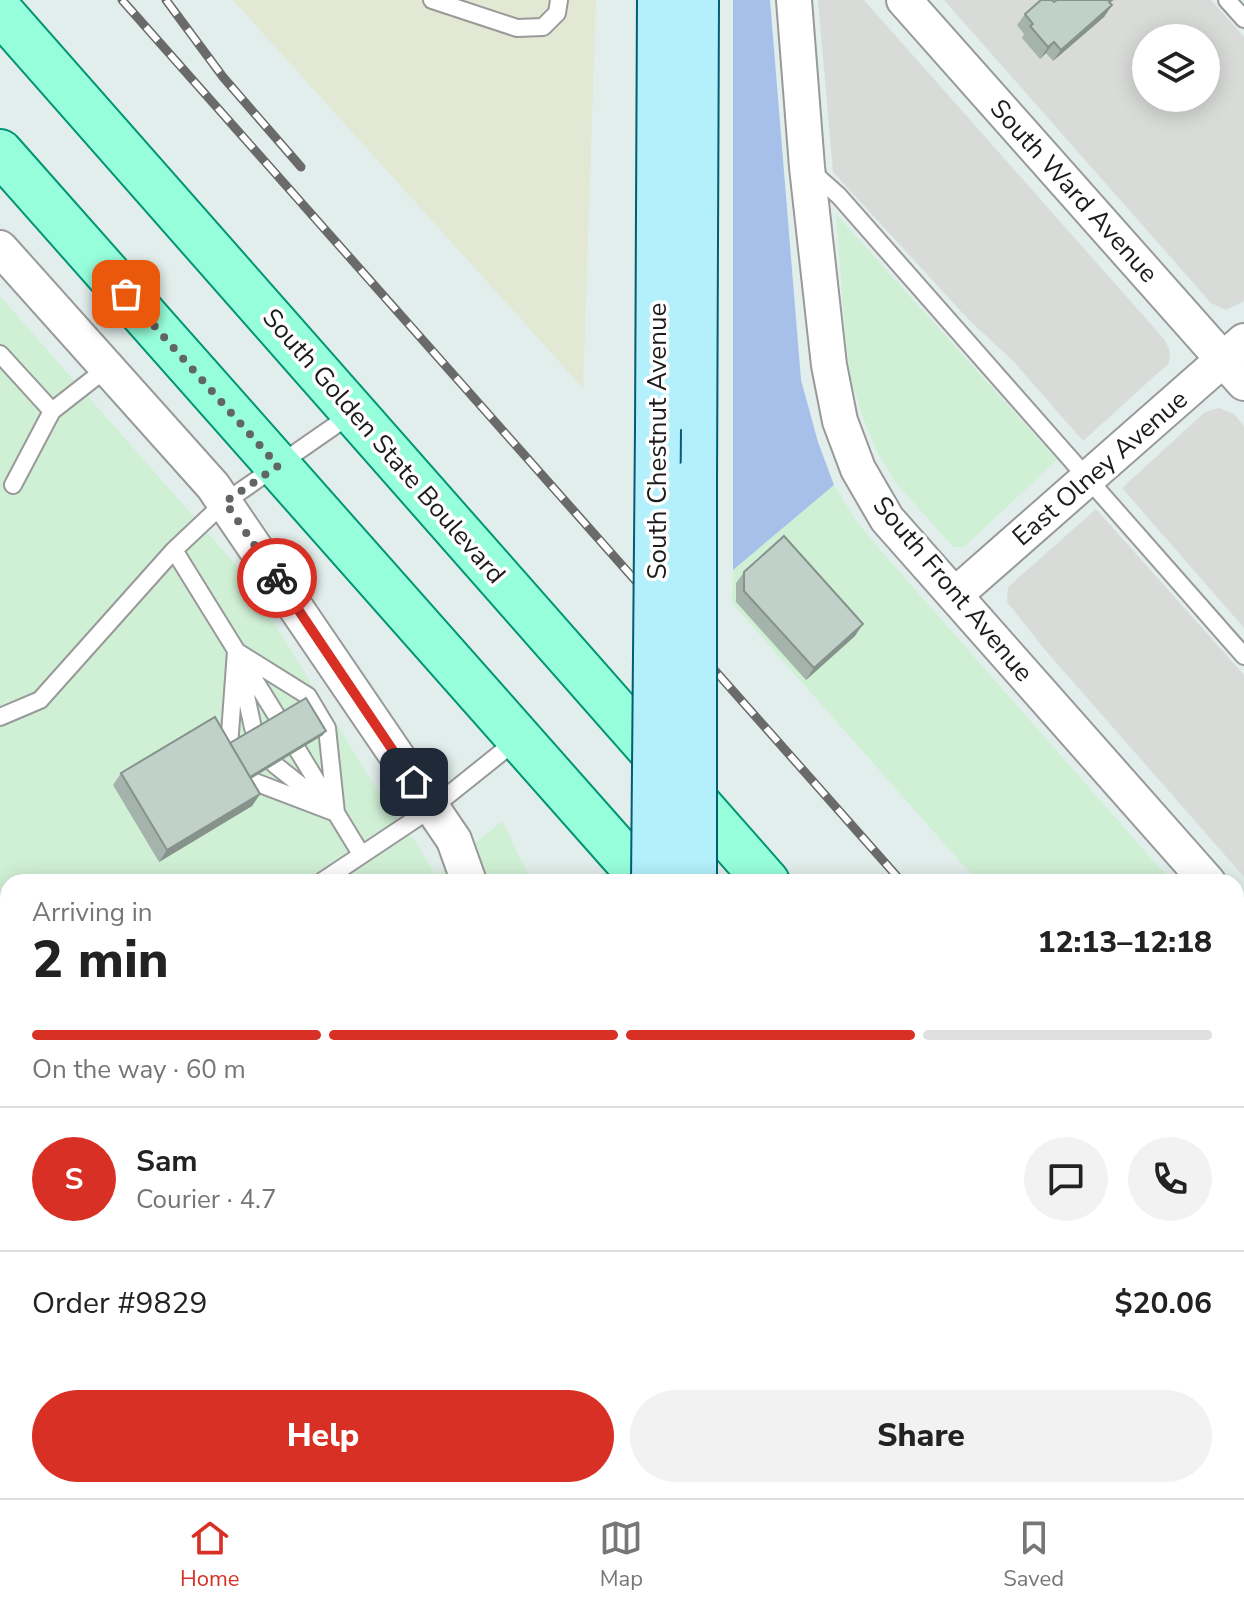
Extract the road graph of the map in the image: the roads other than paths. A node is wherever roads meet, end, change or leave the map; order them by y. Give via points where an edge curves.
1 (432, 0) edge
2 (559, 0) edge
3 (660, 0) edge
4 (696, 0) edge
5 (794, 0) edge
6 (904, 0) edge
7 (1227, 0) edge
8 (0, 11) edge
9 (1244, 19) edge
10 (0, 152) edge
11 (807, 167) junction
12 (1, 251) edge
13 (0, 354) edge
14 (1237, 361) edge
15 (107, 368) junction
16 (52, 411) junction
17 (354, 412) junction
18 (278, 466) junction
19 (1087, 479) junction
20 (13, 485) dead end
21 (225, 502) junction
22 (174, 550) junction
23 (955, 595) junction
24 (236, 651) junction
25 (1244, 656) edge
26 (0, 717) edge
27 (278, 718) edge
28 (253, 728) edge
29 (519, 739) junction
30 (229, 747) edge
31 (297, 749) edge
32 (274, 764) edge
33 (247, 779) edge
34 (432, 808) junction
35 (336, 813) junction
36 (361, 854) junction
37 (332, 874) edge
38 (466, 874) edge
39 (639, 874) edge
40 (654, 874) edge
41 (694, 874) edge
42 (760, 874) edge
43 (1201, 874) edge

1 - 2 lane via 517,28 543,27 557,13
3 - 40 main road, South Chestnut Avenue, bridge
4 - 41 main road, South Chestnut Avenue, bridge
5 - 11 street, South Front Avenue
6 - 14 street, South Ward Avenue
7 - 9 lane
8 - 17 main road, South Golden State Boulevard
10 - 18 main road
11 - 19 lane via 839,196
11 - 23 street, South Front Avenue via 840,421 858,469 887,519
12 - 15 street
13 - 16 lane
14 - 19 street, East Olney Avenue
15 - 16 lane
15 - 21 street
16 - 20 lane
17 - 18 lane
17 - 42 main road, South Golden State Boulevard
18 - 21 lane
18 - 29 main road
19 - 23 street, East Olney Avenue
19 - 25 lane
21 - 22 lane
21 - 34 street
22 - 24 lane
22 - 26 lane via 40,700
23 - 43 street, South Front Avenue
24 - 27 lane
24 - 28 lane
24 - 30 lane
24 - 35 lane via 308,696 327,728
29 - 34 lane
29 - 39 main road
31 - 35 lane
32 - 35 lane
33 - 35 lane
34 - 36 lane
34 - 38 street via 454,840
35 - 36 lane
36 - 37 lane

